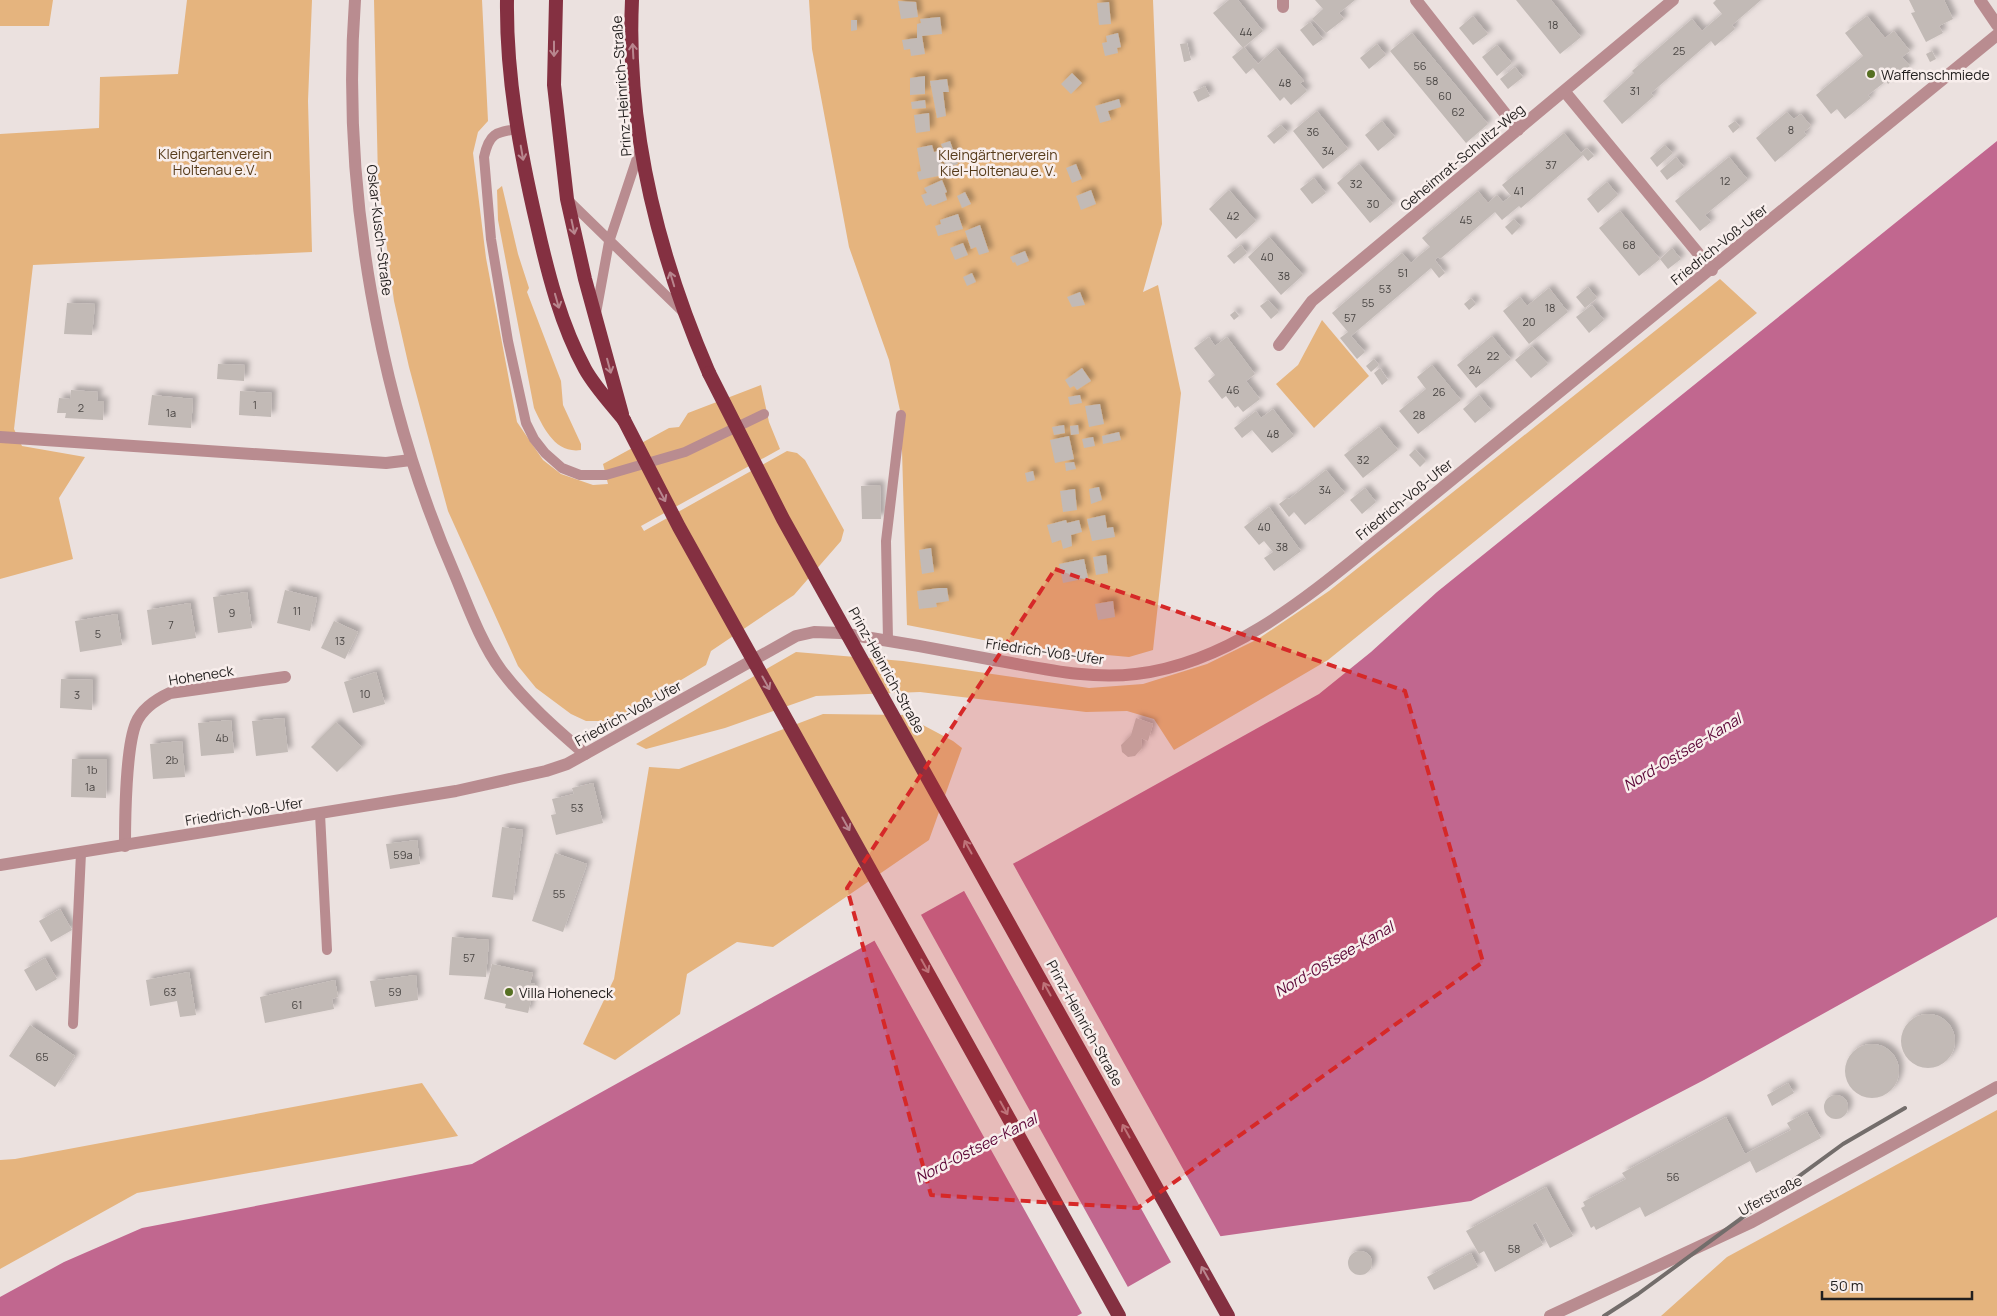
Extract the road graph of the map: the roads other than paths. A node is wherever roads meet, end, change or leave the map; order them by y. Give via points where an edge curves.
1 (355, 0) edge
2 (507, 0) edge
3 (556, 0) edge
4 (632, 0) edge
5 (1416, 0) edge
6 (1673, 0) edge
7 (1980, 0) edge
8 (1997, 25) edge
9 (1997, 35) edge
10 (1565, 92) junction
11 (518, 129) junction
12 (1518, 130) junction
13 (641, 148) junction
14 (567, 199) junction
15 (609, 242) junction
16 (1712, 270) junction
17 (683, 312) junction
18 (596, 319) junction
19 (1279, 345) dead end
20 (764, 414) dead end
21 (901, 415) dead end
22 (624, 420) junction
23 (0, 437) edge
24 (411, 460) junction
25 (888, 640) junction
26 (285, 677) dead end
27 (589, 751) junction
28 (320, 814) junction
29 (126, 846) junction
30 (81, 853) junction
31 (0, 865) edge
32 (327, 950) dead end
33 (72, 1024) dead end
34 (1997, 1087) edge
35 (1119, 1316) edge
36 (1228, 1316) edge
37 (1550, 1316) edge

1 - 24 street, Oskar-Kusch-Straße via 354,127 362,229 381,350
2 - 11 highway
3 -> 14 highway via 554,85
13 -> 4 highway, Prinz-Heinrich-Straße via 634,75
5 - 12 street
6 - 10 street, Geheimrat-Schultz-Weg
7 - 8 street
9 - 16 street, Friedrich-Voß-Ufer
10 - 12 street, Geheimrat-Schultz-Weg
10 - 16 street
11 - 20 lane via 500,131 492,137 484,157 492,239 510,350 526,423 545,453 562,468 580,475 606,475 685,452
11 -> 22 highway via 543,254 568,332 586,371
12 - 19 street, Geheimrat-Schultz-Weg via 1312,301
13 - 15 lane
17 -> 13 highway, Prinz-Heinrich-Straße via 657,229
14 - 15 lane
14 -> 18 highway
15 - 17 lane
15 - 18 lane
16 - 25 street, Friedrich-Voß-Ufer via 1324,583 1256,630 1208,654 1138,674 1091,676
36 -> 17 highway, Prinz-Heinrich-Straße, bridge via 783,518 708,373
18 -> 22 highway
21 - 25 lane via 886,541
22 -> 35 highway, bridge via 679,527
23 - 24 street via 386,463
24 - 27 street, Oskar-Kusch-Straße via 440,542 500,669 526,699
25 - 27 street, Friedrich-Voß-Ufer via 841,632 796,636
26 - 29 street, Hoheneck via 170,693 145,710 136,722 132,740
27 - 28 street, Friedrich-Voß-Ufer via 567,764 546,771 456,791
28 - 29 street, Friedrich-Voß-Ufer
28 - 32 lane
29 - 30 street, Friedrich-Voß-Ufer
30 - 31 street, Friedrich-Voß-Ufer
30 - 33 lane
34 - 37 street, Uferstraße via 1752,1222

